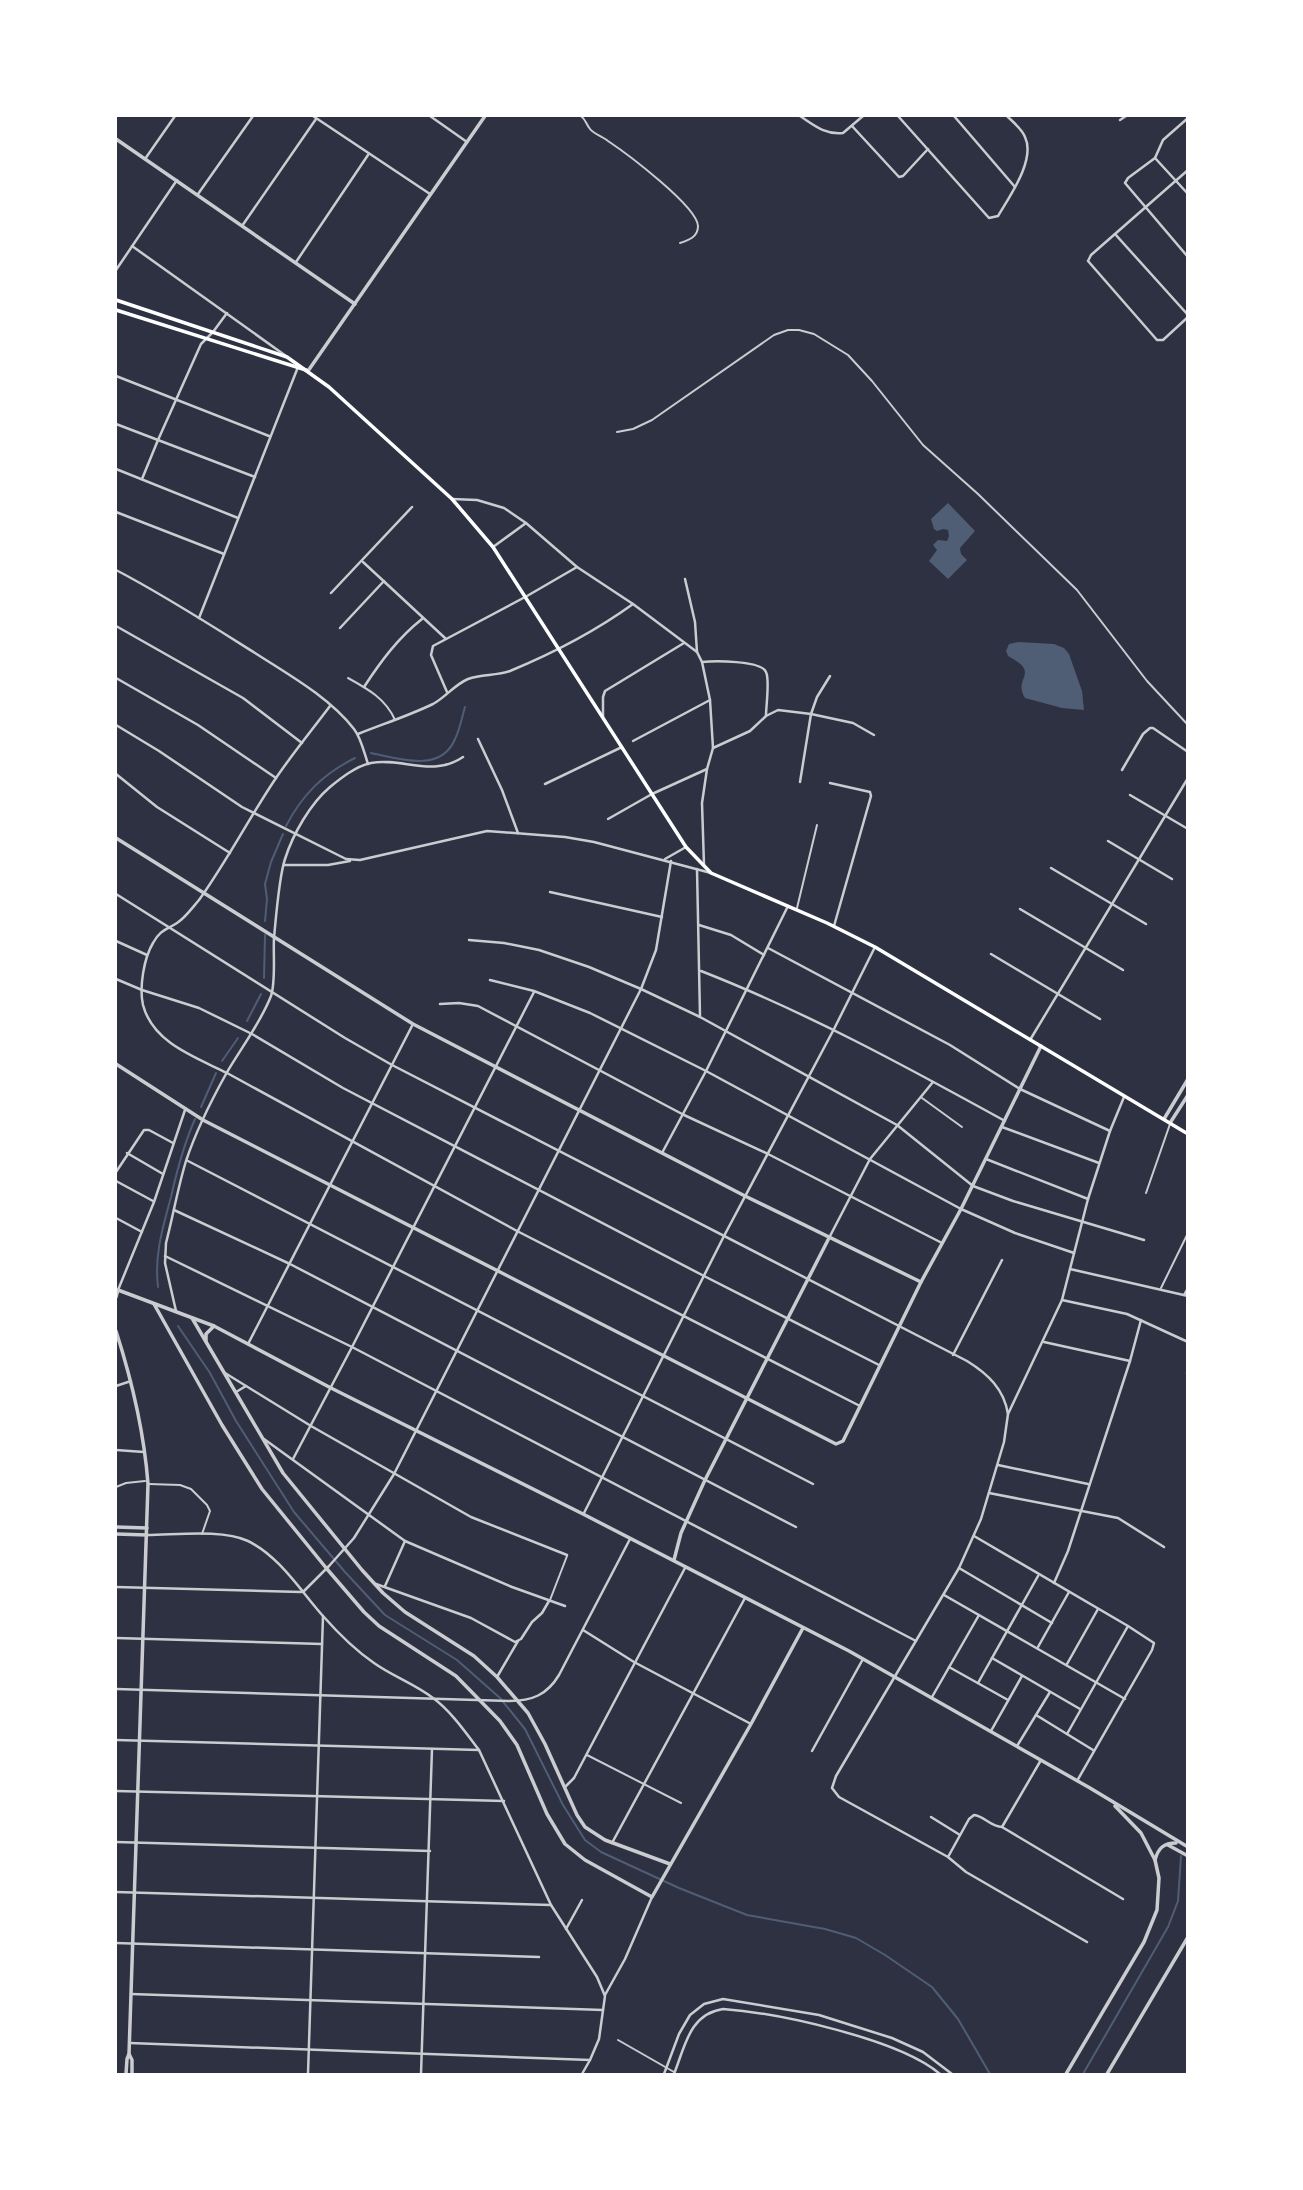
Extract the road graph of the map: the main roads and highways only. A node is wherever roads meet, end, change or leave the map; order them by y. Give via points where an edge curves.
1 (116, 300) edge
2 (116, 310) edge
3 (298, 366) junction
4 (1188, 1134) edge

1 - 3 main road via 287,357
2 - 3 main road
3 - 4 main road via 330,387 472,520 527,597 686,847 711,873 874,947

